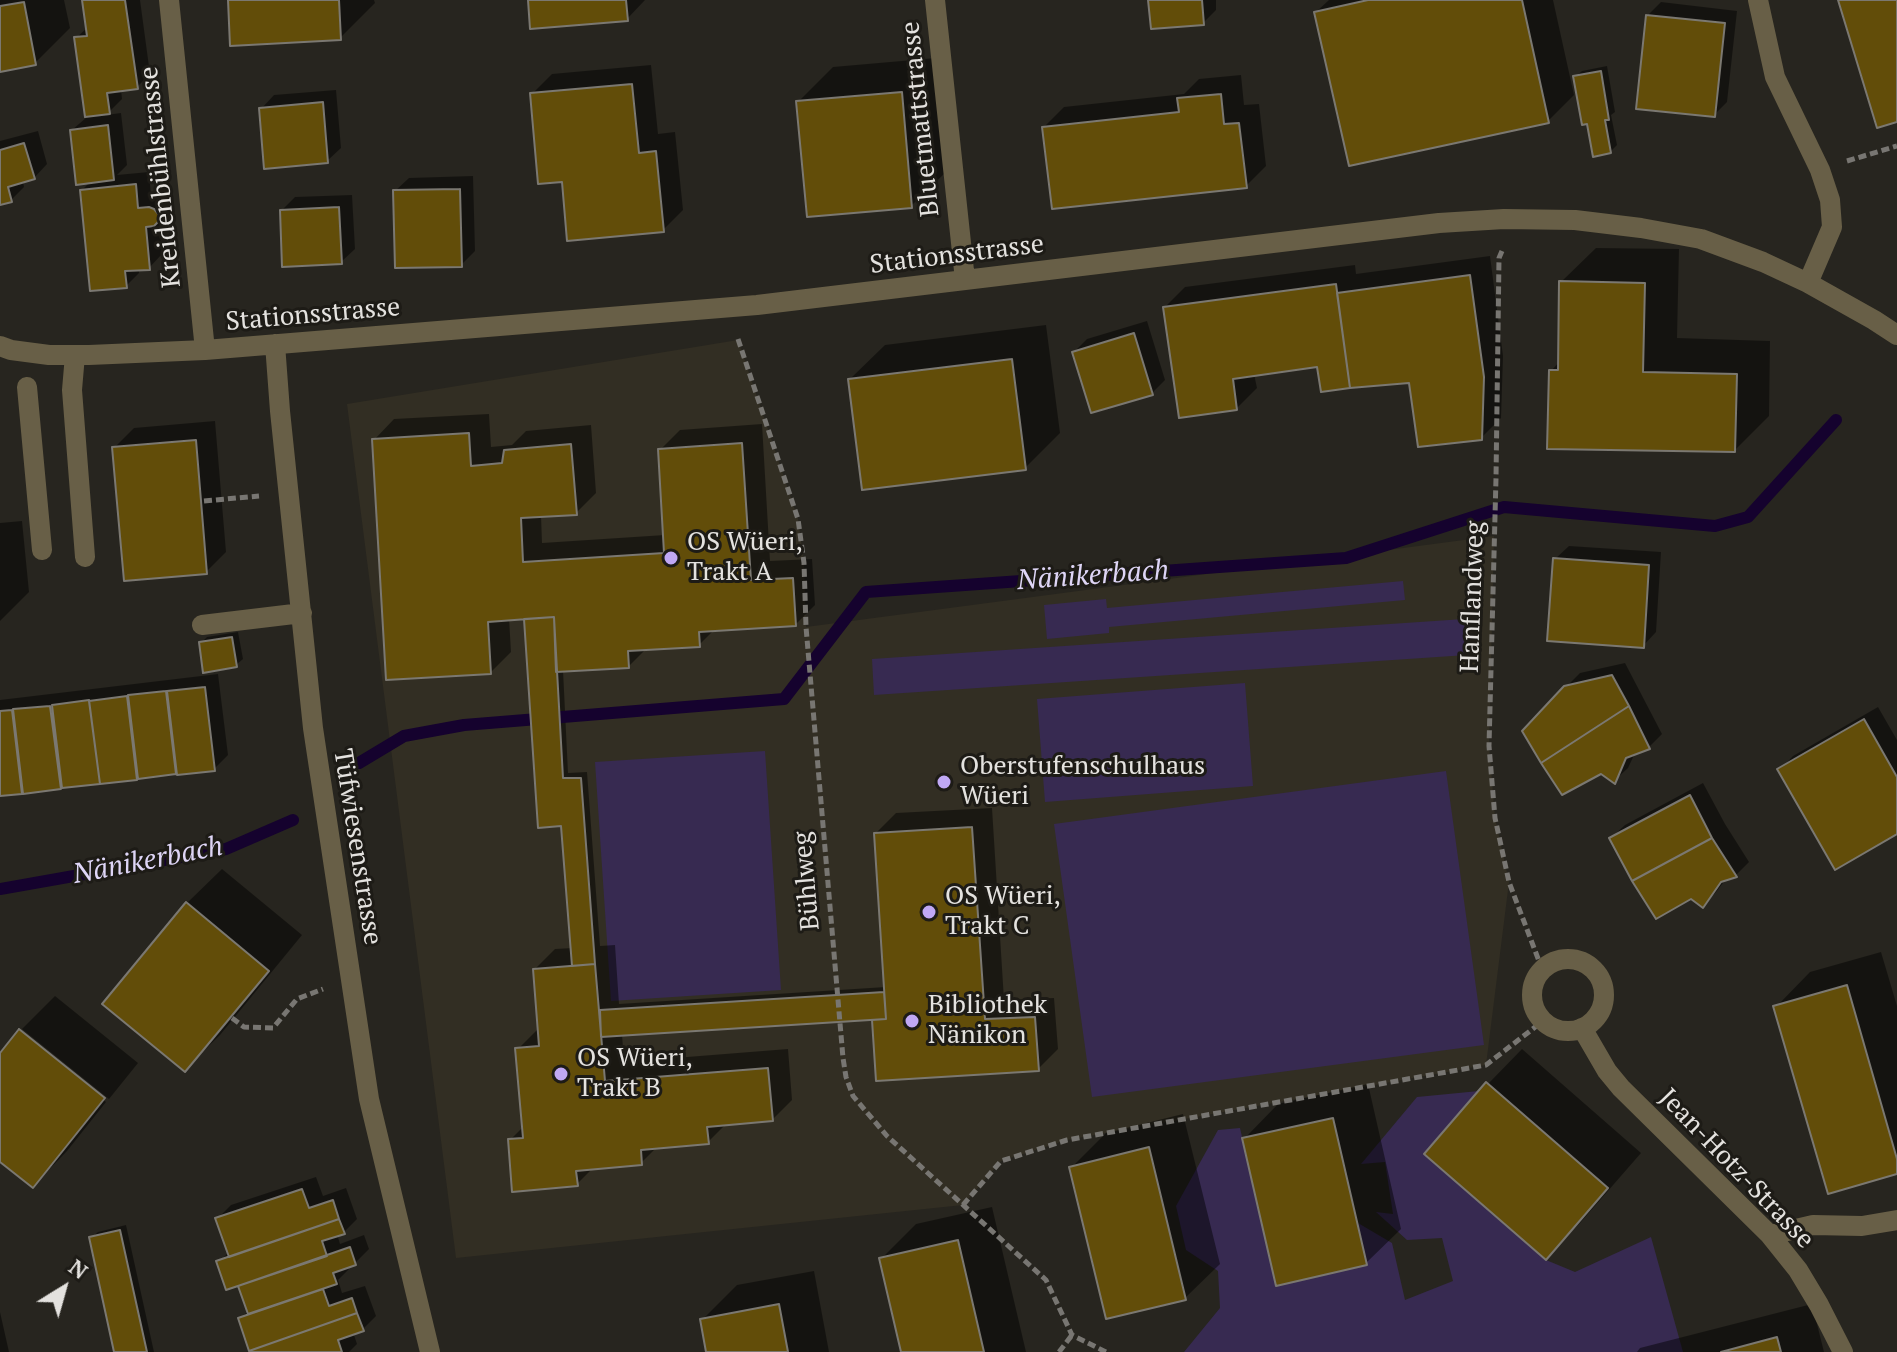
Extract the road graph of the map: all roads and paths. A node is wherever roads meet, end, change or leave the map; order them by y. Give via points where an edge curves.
1 (169, 0) edge
2 (935, 0) edge
3 (1758, 0) edge
4 (1897, 146) edge
5 (1820, 170) junction
6 (1504, 219) junction
7 (965, 280) junction
8 (1808, 283) junction
9 (735, 306) junction
10 (1897, 335) edge
11 (275, 344) junction
12 (0, 346) edge
13 (205, 350) junction
14 (75, 355) junction
15 (27, 387) dead end
16 (260, 496) dead end
17 (204, 501) dead end
18 (42, 550) dead end
19 (85, 557) dead end
20 (302, 613) junction
21 (202, 625) dead end
22 (1542, 969) junction
23 (331, 986) dead end
24 (232, 1018) dead end
25 (1543, 1021) junction
26 (1582, 1028) junction
27 (963, 1205) junction
28 (1897, 1220) edge
29 (1770, 1235) junction
30 (1072, 1335) junction
31 (430, 1352) edge
32 (1059, 1352) edge
33 (1106, 1352) edge
34 (1843, 1352) edge

1 - 13 street, Kreidenbühlstrasse
2 - 7 street, Bluetmattstrasse
3 - 5 street via 1775,77
4 - 5 path
5 - 8 street via 1832,227
6 - 7 street, Stationsstrasse
6 - 8 street, Stationsstrasse via 1575,220 1701,239
6 - 22 path, Hanflandweg via 1489,746 1495,818 1509,882
7 - 9 street, Stationsstrasse
8 - 10 street, Stationsstrasse
9 - 11 street, Stationsstrasse
9 - 27 path, Bühlweg via 738,340 798,519 846,1077 853,1096 880,1128
11 - 13 street, Stationsstrasse
11 - 20 street, Tüfwiesenstrasse
12 - 14 street, Stationsstrasse
13 - 14 street, Stationsstrasse
14 - 19 street via 72,390
15 - 18 street
16 - 17 path
20 - 21 street
20 - 31 street, Tüfwiesenstrasse via 313,728 369,1099
22 - 25 street via 1532,995
22 - 26 street via 1568,959 1593,969 1602,981 1601,1009
23 - 24 path via 297,999 273,1028 244,1027
25 - 26 street via 1568,1031
25 - 27 path via 1486,1065 1067,1140 1001,1161
26 - 29 street, Jean-Hotz-Strasse via 1621,1088
27 - 30 path, Bühlweg via 1046,1280
28 - 29 street via 1813,1225
29 - 34 street, Jean-Hotz-Strasse via 1798,1270
30 - 32 path
30 - 33 path

